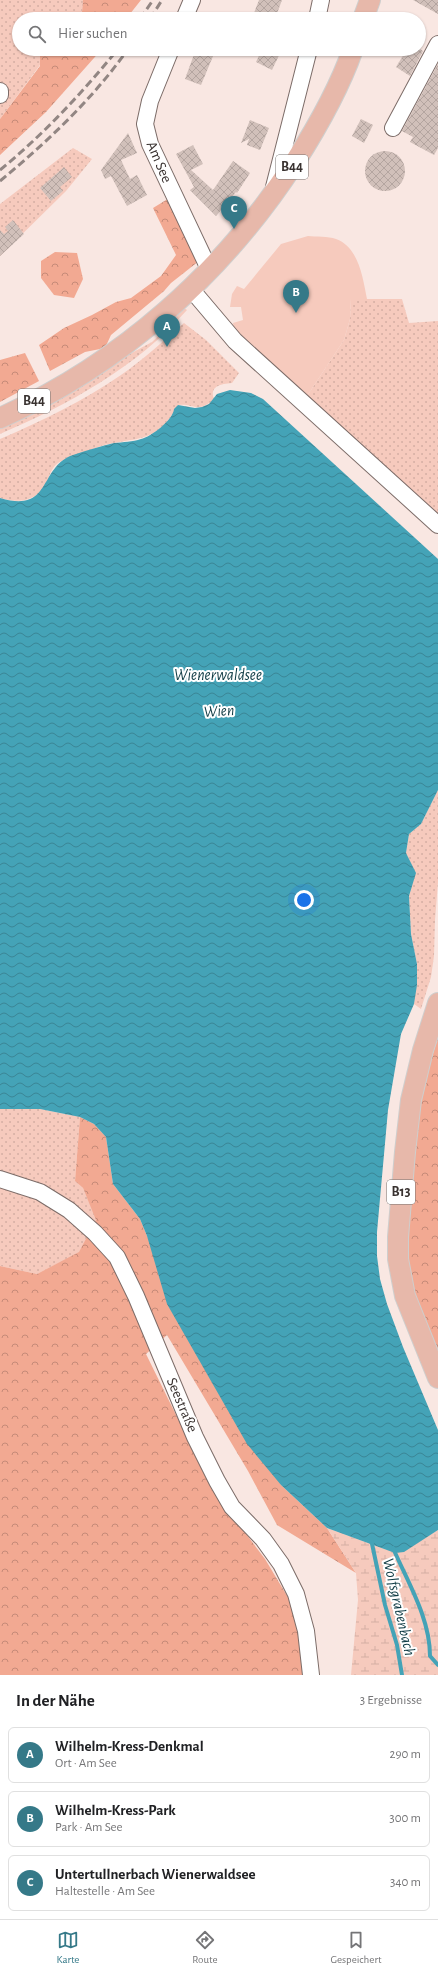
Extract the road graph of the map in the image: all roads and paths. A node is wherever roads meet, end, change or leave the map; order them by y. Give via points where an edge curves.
1 (192, 0) edge
2 (321, 0) edge
3 (370, 0) edge
4 (187, 12) edge
5 (318, 12) edge
6 (366, 12) edge
7 (438, 44) edge
8 (169, 56) edge
9 (307, 56) edge
10 (350, 56) edge
11 (0, 91) edge
12 (0, 95) edge
13 (394, 128) dead end
14 (272, 198) junction
15 (210, 271) junction
16 (191, 289) junction
17 (0, 418) edge
18 (438, 525) edge
19 (438, 1003) edge
20 (0, 1179) edge
21 (438, 1378) edge
22 (311, 1675) edge

1 - 4 street
2 - 5 street
3 - 6 main road
7 - 13 street
8 - 15 street, Am See via 150,101 145,124 150,144
9 - 14 street
10 - 14 main road, B44 via 318,126
11 - 12 street
14 - 15 main road, B44
15 - 16 main road, B44
16 - 17 main road, B44 via 120,349 67,383
16 - 18 street via 235,341
19 - 21 main road, B13 via 411,1100 398,1237 398,1259 405,1296
20 - 22 street, Seestraße via 40,1192 69,1210 117,1257 195,1437 217,1481 232,1506 281,1564 296,1594 306,1630

